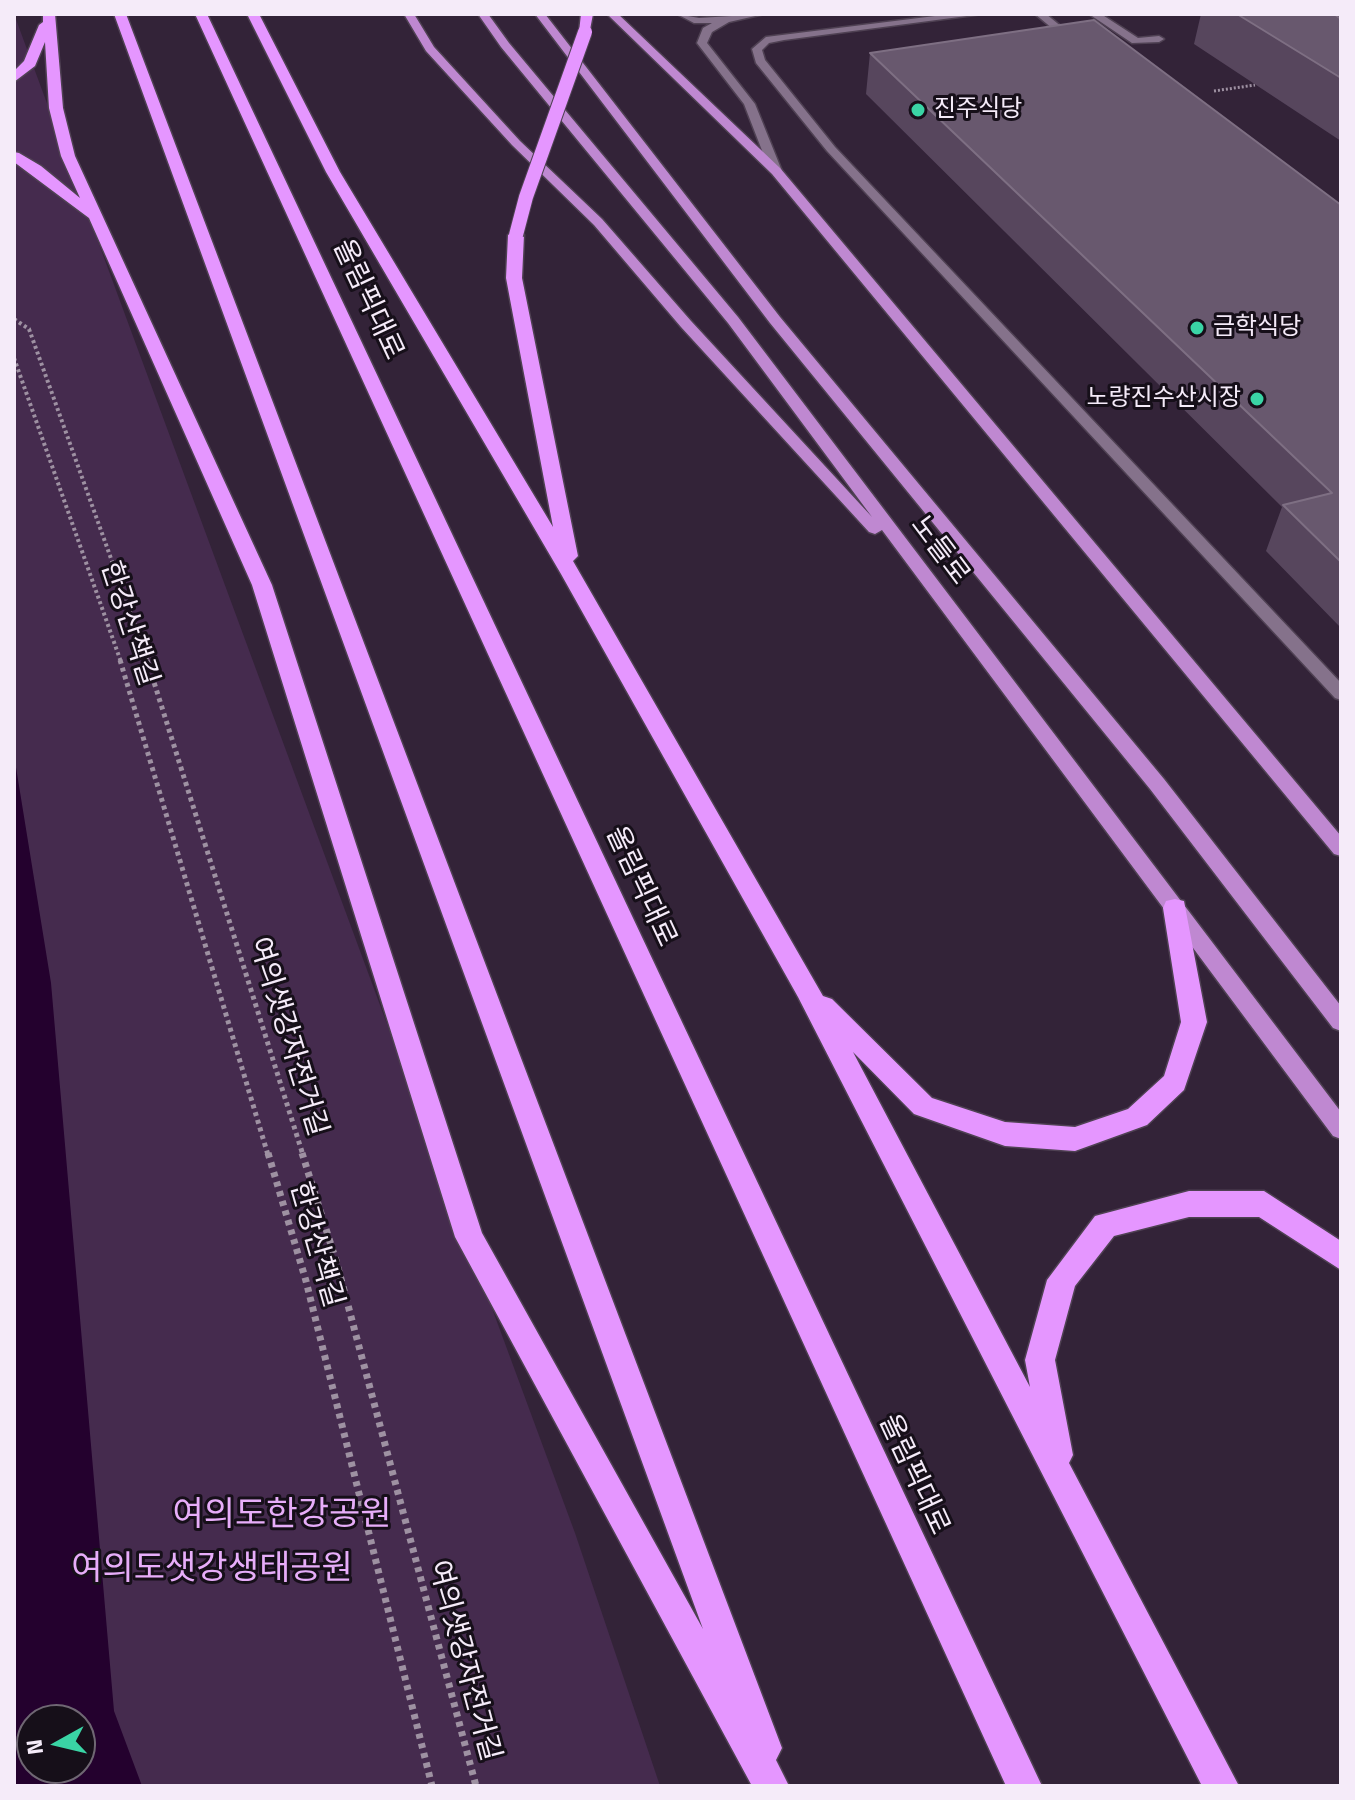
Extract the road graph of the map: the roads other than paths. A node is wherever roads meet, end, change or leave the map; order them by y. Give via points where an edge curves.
1 (120, 14) edge
2 (201, 14) edge
3 (253, 14) edge
4 (409, 14) edge
5 (483, 14) edge
6 (540, 14) edge
7 (587, 14) edge
8 (612, 14) edge
9 (682, 14) edge
10 (759, 14) edge
11 (977, 14) edge
12 (1094, 14) edge
13 (48, 15) edge
14 (1040, 15) edge
15 (726, 19) junction
16 (1159, 39) dead end
17 (1090, 50) edge
18 (14, 78) edge
19 (14, 156) edge
20 (776, 171) junction
21 (95, 216) junction
22 (571, 574) junction
23 (952, 612) junction
24 (1341, 694) edge
25 (1341, 849) edge
26 (1175, 908) junction
27 (807, 990) junction
28 (1341, 1022) edge
29 (1341, 1129) edge
30 (1341, 1257) edge
31 (1060, 1477) junction
32 (771, 1786) edge
33 (778, 1786) edge
34 (1024, 1786) edge
35 (1221, 1786) edge

1 - 33 highway
2 - 34 highway, 올림픽대로
3 - 22 highway via 333,172
4 - 23 main road via 430,49 505,132 598,222
5 - 23 main road, 노들로 via 733,320
6 - 28 main road, 노들로 via 775,320 1157,784
7 - 22 highway, bridge via 526,197 516,235 514,278
8 - 20 main road
9 - 15 lane via 698,21
10 - 15 lane
11 - 24 lane via 784,37 766,40 757,49 760,61 831,149
12 - 16 lane via 1136,41
13 - 18 highway via 30,63
13 - 21 highway via 56,108 68,156
14 - 17 lane
15 - 20 lane via 707,30 702,43 749,104
19 - 21 highway
20 - 25 main road
21 - 32 highway via 262,585 469,1237
22 - 27 highway
23 - 26 main road, 노들로
26 - 27 highway via 1194,1022 1175,1082 1137,1117 1075,1139 1005,1134 923,1106
26 - 29 main road, 노들로
27 - 31 highway
30 - 31 highway via 1264,1204 1189,1204 1105,1225 1062,1280 1040,1360
31 - 35 highway

